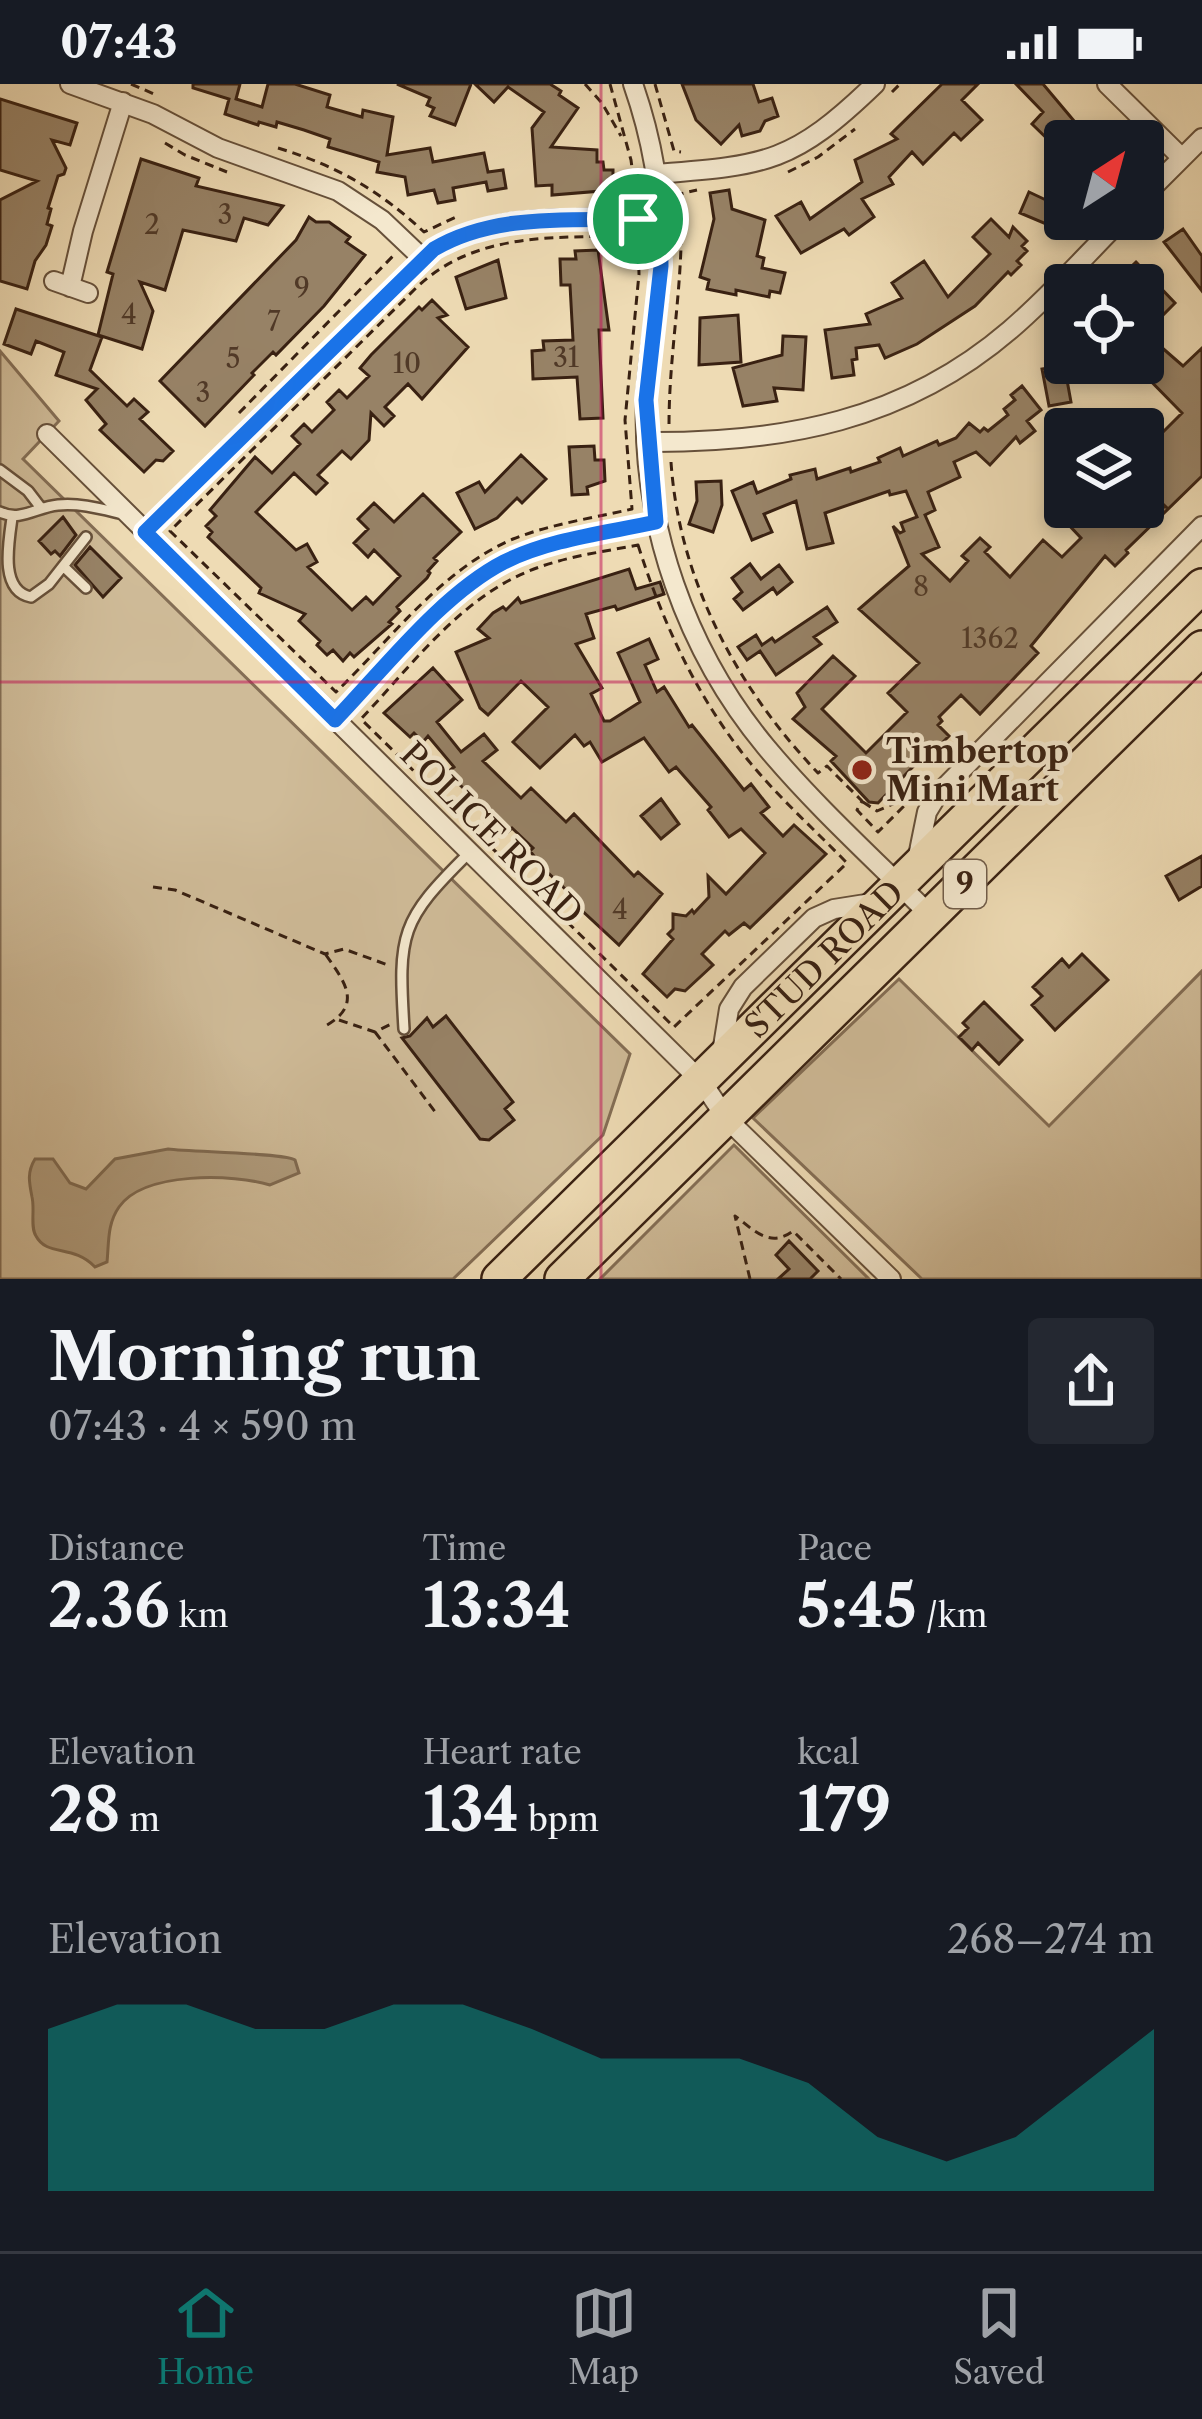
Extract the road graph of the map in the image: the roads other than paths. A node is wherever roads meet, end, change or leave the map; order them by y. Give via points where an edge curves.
1 (70, 84) edge
2 (633, 84) edge
3 (875, 84) edge
4 (1107, 84) edge
5 (123, 102) junction
6 (1202, 138) edge
7 (1182, 158) junction
8 (655, 174) junction
9 (1164, 176) edge
10 (660, 219) junction
11 (1100, 240) edge
12 (421, 257) junction
13 (71, 287) dead end
14 (47, 434) dead end
15 (647, 442) junction
16 (0, 470) edge
17 (41, 508) junction
18 (0, 512) edge
19 (130, 516) junction
20 (12, 518) junction
21 (656, 522) junction
22 (1202, 526) edge
23 (145, 532) junction
24 (86, 537) dead end
25 (64, 566) junction
26 (1202, 586) edge
27 (86, 588) dead end
28 (1202, 648) edge
29 (335, 720) junction
30 (469, 853) junction
31 (900, 886) junction
32 (932, 917) junction
33 (404, 1023) road end
34 (711, 1073) junction
35 (727, 1118) junction
36 (884, 1276) edge
37 (499, 1279) edge
38 (562, 1279) edge

1 - 5 street
2 - 8 street
3 - 8 street via 825,131 777,157
4 - 7 street
5 - 12 street via 218,148 338,191
5 - 13 street
6 - 7 street
7 - 9 street
8 - 10 street
10 - 12 street via 506,224 466,233
10 - 15 street
11 - 15 street via 997,341 873,411 794,434
12 - 23 street
14 - 19 street, POLICE ROAD
15 - 21 street
16 - 17 lane
17 - 19 lane via 86,505
17 - 20 lane
18 - 20 lane
19 - 23 street, POLICE ROAD
20 - 25 lane via 4,573 13,590 40,592
21 - 29 street via 549,546 491,570
21 - 31 street via 687,616 741,713
22 - 31 street via 938,794
23 - 29 street, POLICE ROAD
24 - 25 lane
25 - 27 lane
26 - 31 highway, STUD ROAD / 9
28 - 32 highway, STUD ROAD / 9
29 - 30 street, POLICE ROAD
30 - 33 lane via 418,906 403,939
30 - 34 street, POLICE ROAD
31 - 32 street
31 - 34 highway, STUD ROAD / 9
32 - 35 highway, STUD ROAD / 9
34 - 35 street, POLICE ROAD
34 - 37 highway, STUD ROAD / 9
35 - 36 street, POLICE ROAD
35 - 38 highway, STUD ROAD / 9

